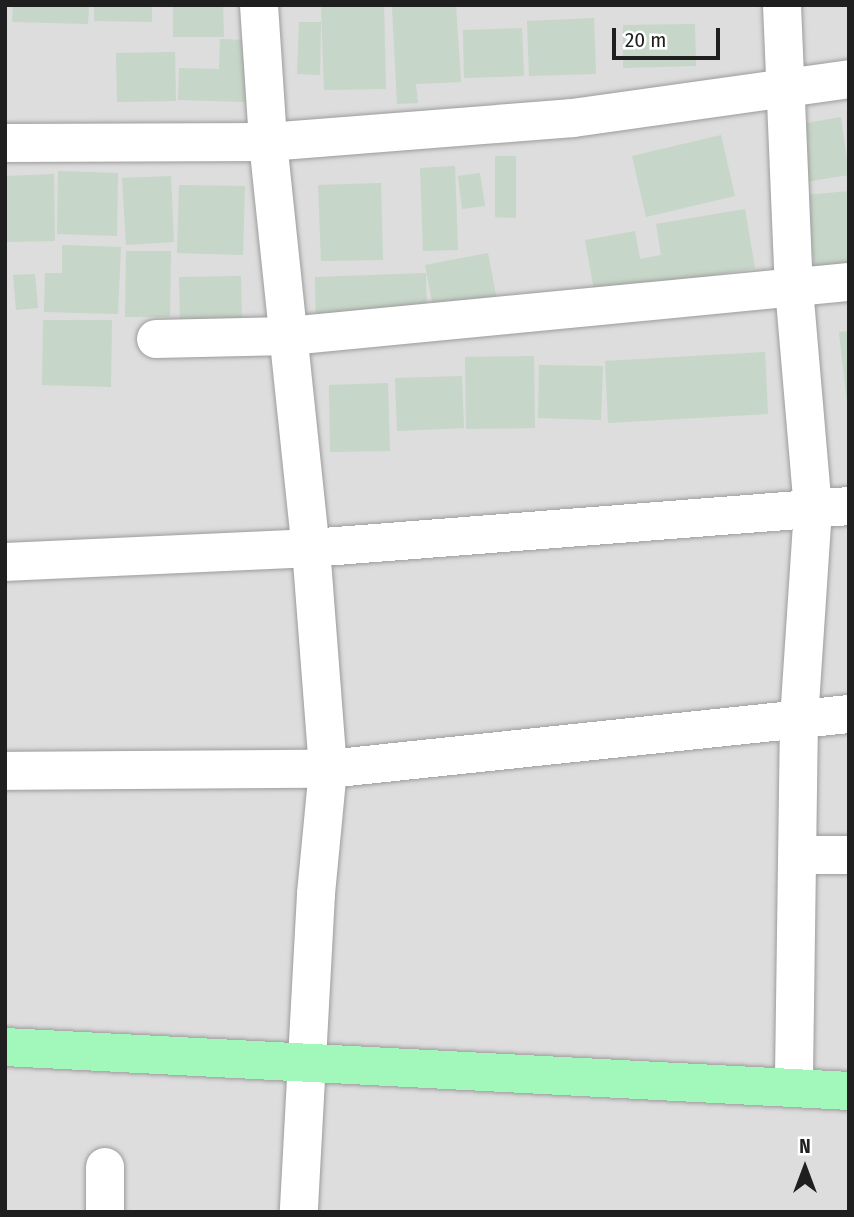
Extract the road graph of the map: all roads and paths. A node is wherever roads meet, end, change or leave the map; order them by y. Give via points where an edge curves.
1 (259, 5) edge
2 (782, 5) edge
3 (849, 79) edge
4 (785, 90) junction
5 (268, 142) junction
6 (5, 143) edge
7 (849, 282) edge
8 (794, 288) junction
9 (289, 337) junction
10 (156, 339) dead end
11 (831, 507) edge
12 (311, 548) junction
13 (5, 562) edge
14 (849, 714) edge
15 (799, 718) junction
16 (328, 769) junction
17 (5, 771) edge
18 (798, 855) junction
19 (849, 855) edge
20 (5, 1047) edge
21 (305, 1059) junction
22 (794, 1088) junction
23 (849, 1091) edge
24 (105, 1167) dead end
25 (105, 1212) edge
26 (299, 1212) edge

1 - 5 street
2 - 4 street
3 - 4 street
4 - 5 street via 573,118
4 - 8 street
5 - 6 street
5 - 9 street
7 - 8 street
8 - 9 street
8 - 11 street
9 - 10 street
9 - 12 street
11 - 12 street
11 - 15 street
12 - 13 street
12 - 16 street
14 - 15 street
15 - 16 street
15 - 18 street
16 - 17 street
16 - 21 street
18 - 19 street
18 - 22 street
20 - 21 main road
21 - 22 main road
21 - 26 street
22 - 23 main road
24 - 25 street

